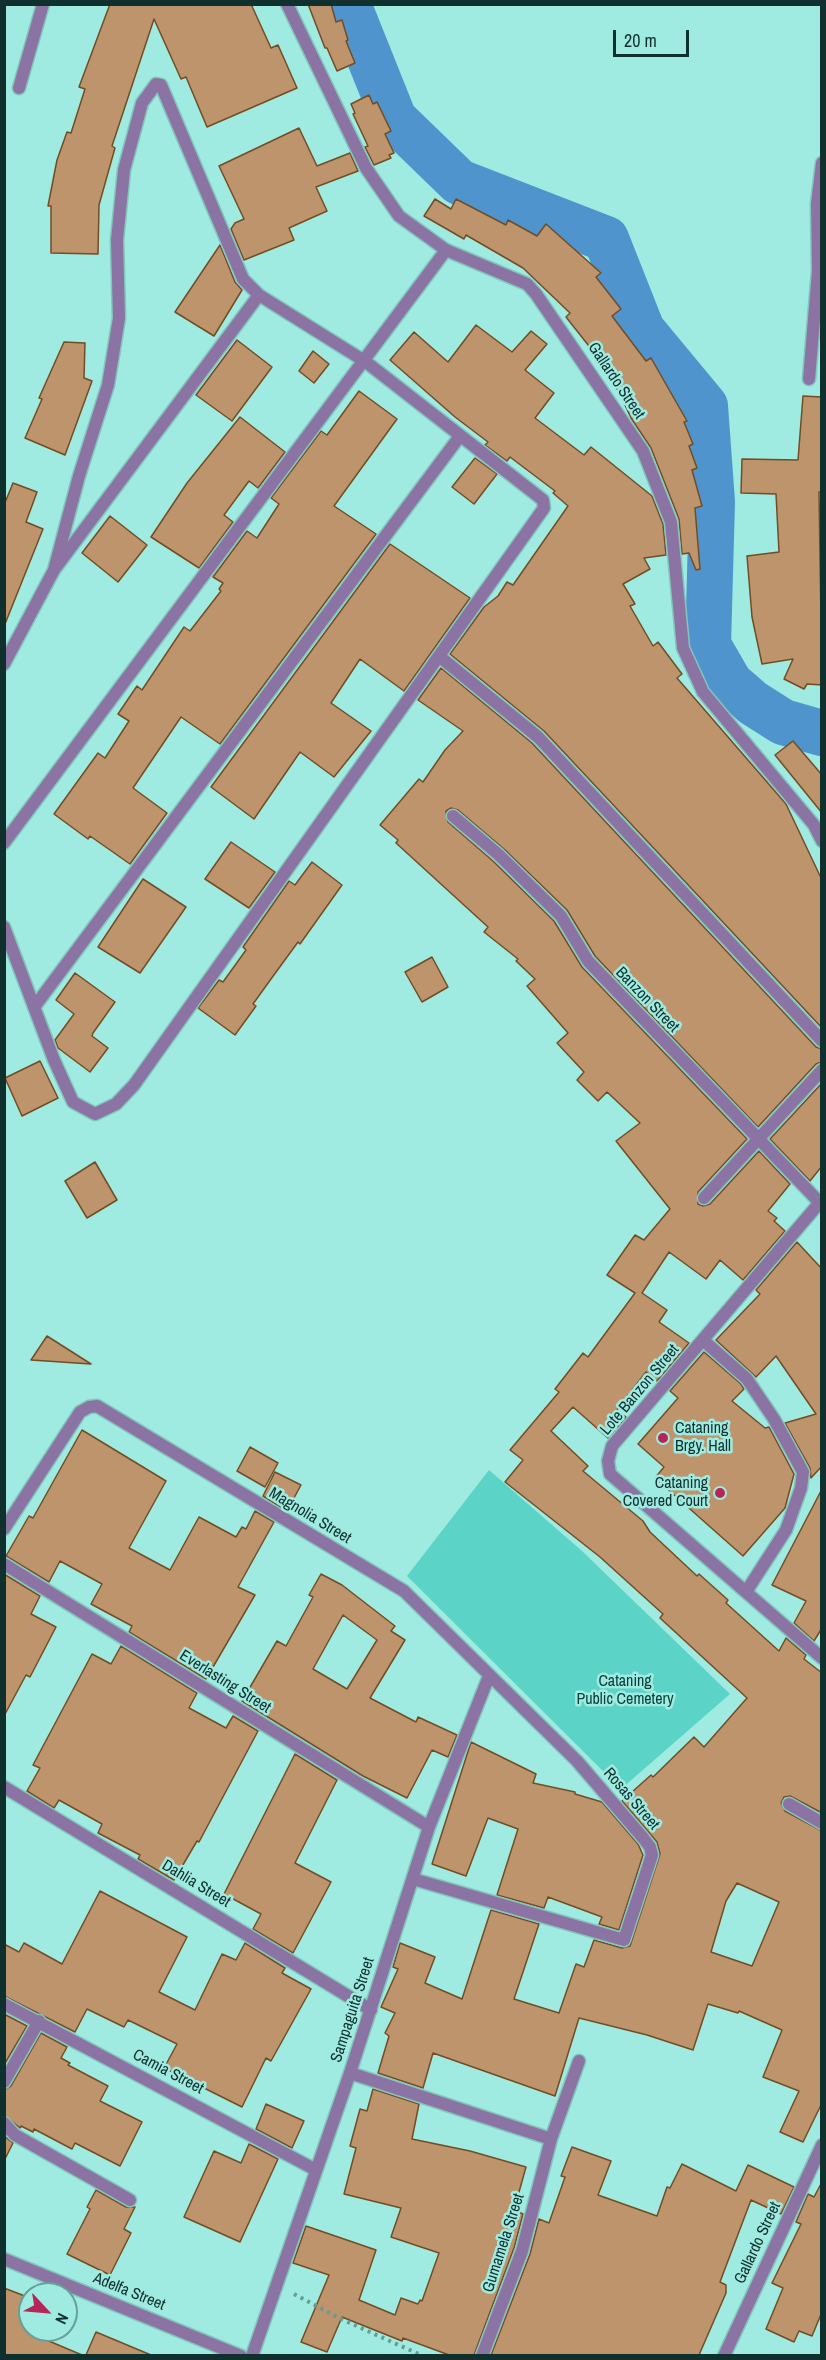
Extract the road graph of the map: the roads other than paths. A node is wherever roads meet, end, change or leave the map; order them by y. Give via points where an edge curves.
1 (43, 4) edge
2 (287, 4) edge
3 (19, 88) dead end
4 (822, 163) edge
5 (446, 250) junction
6 (259, 295) junction
7 (366, 362) junction
8 (808, 379) dead end
9 (460, 436) junction
10 (54, 570) junction
11 (439, 656) junction
12 (4, 664) edge
13 (453, 816) dead end
14 (822, 841) edge
15 (4, 843) edge
16 (4, 927) edge
17 (35, 1006) junction
18 (822, 1041) edge
19 (822, 1070) edge
20 (757, 1138) junction
21 (704, 1198) dead end
22 (821, 1203) edge
23 (704, 1341) junction
24 (4, 1529) edge
25 (4, 1564) edge
26 (746, 1592) junction
27 (822, 1658) edge
28 (489, 1677) junction
29 (4, 1787) edge
30 (789, 1804) dead end
31 (822, 1823) edge
32 (429, 1827) junction
33 (413, 1879) junction
34 (4, 2004) edge
35 (371, 2010) junction
36 (39, 2021) junction
37 (579, 2061) dead end
38 (350, 2073) junction
39 (4, 2082) edge
40 (4, 2123) edge
41 (551, 2139) junction
42 (822, 2145) edge
43 (316, 2170) junction
44 (130, 2200) dead end
45 (4, 2259) edge
46 (241, 2355) edge
47 (252, 2355) edge
48 (482, 2355) edge
49 (724, 2355) edge

1 - 3 street
2 - 5 street, Gallardo Street via 366,168 399,216
4 - 8 street
5 - 7 street
5 - 14 street, Gallardo Street via 526,284 619,412 642,451 671,522 683,648 704,692 814,825
6 - 7 street
6 - 10 street
6 - 10 street via 243,279 161,85 156,84 142,103 124,170 117,240 119,318 108,385
7 - 9 street
7 - 15 street
9 - 11 street via 538,494 544,508
9 - 17 street
10 - 12 street
11 - 17 street via 134,1085 116,1104 95,1114 73,1102
11 - 18 street via 538,737
13 - 20 street, Banzon Street via 561,916 588,961
16 - 17 street
19 - 20 street
20 - 21 street
20 - 22 street, Banzon Street
22 - 23 street, Lote Banzon Street
23 - 26 street via 747,1379 803,1472 786,1530
23 - 26 street, Lote Banzon Street via 612,1446 610,1474
24 - 28 street, Magnolia Street via 80,1412 97,1406 404,1591
25 - 32 street, Everlasting Street
26 - 27 street, Lote Banzon Street
28 - 32 street, Sampaguita Street
28 - 33 street, Rosas Street via 577,1761 650,1847 652,1855 624,1940
29 - 35 street, Dahlia Street
30 - 31 street
32 - 33 street, Sampaguita Street
33 - 35 street, Sampaguita Street
34 - 36 street, Camia Street
35 - 38 street, Sampaguita Street
36 - 39 street
36 - 43 street, Camia Street
37 - 41 street, Gumamela Street
38 - 41 street
38 - 43 street, Sampaguita Street
40 - 44 street via 15,2135
41 - 48 street, Gumamela Street via 522,2251
42 - 49 street, Gallardo Street
43 - 47 street, Sampaguita Street
45 - 46 street, Adelfa Street

